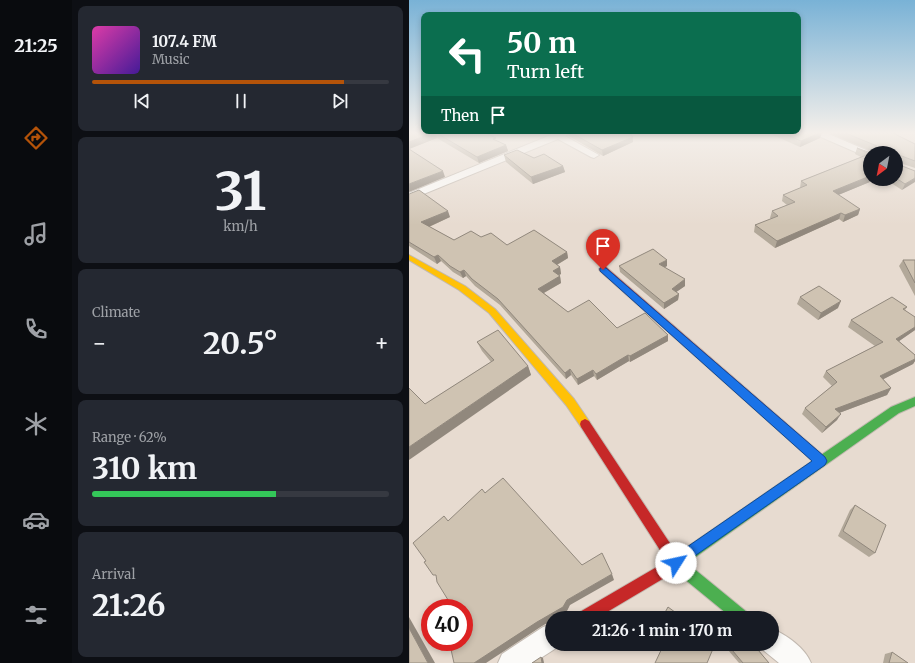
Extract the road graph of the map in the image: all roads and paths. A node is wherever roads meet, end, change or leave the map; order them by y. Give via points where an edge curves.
1 (490, 163) edge
2 (409, 198) edge
3 (409, 257) edge
4 (603, 270) dead end
5 (915, 401) edge
6 (821, 461) junction
7 (676, 563) junction
8 (595, 611) edge
9 (734, 611) edge
10 (545, 641) edge
11 (779, 647) edge
12 (511, 663) edge
13 (798, 663) edge

1 - 2 street
3 - 7 street via 462,288 492,311 570,402
4 - 6 street
5 - 6 street via 895,410
6 - 7 street
7 - 8 street
7 - 9 street
10 - 12 street
11 - 13 street

